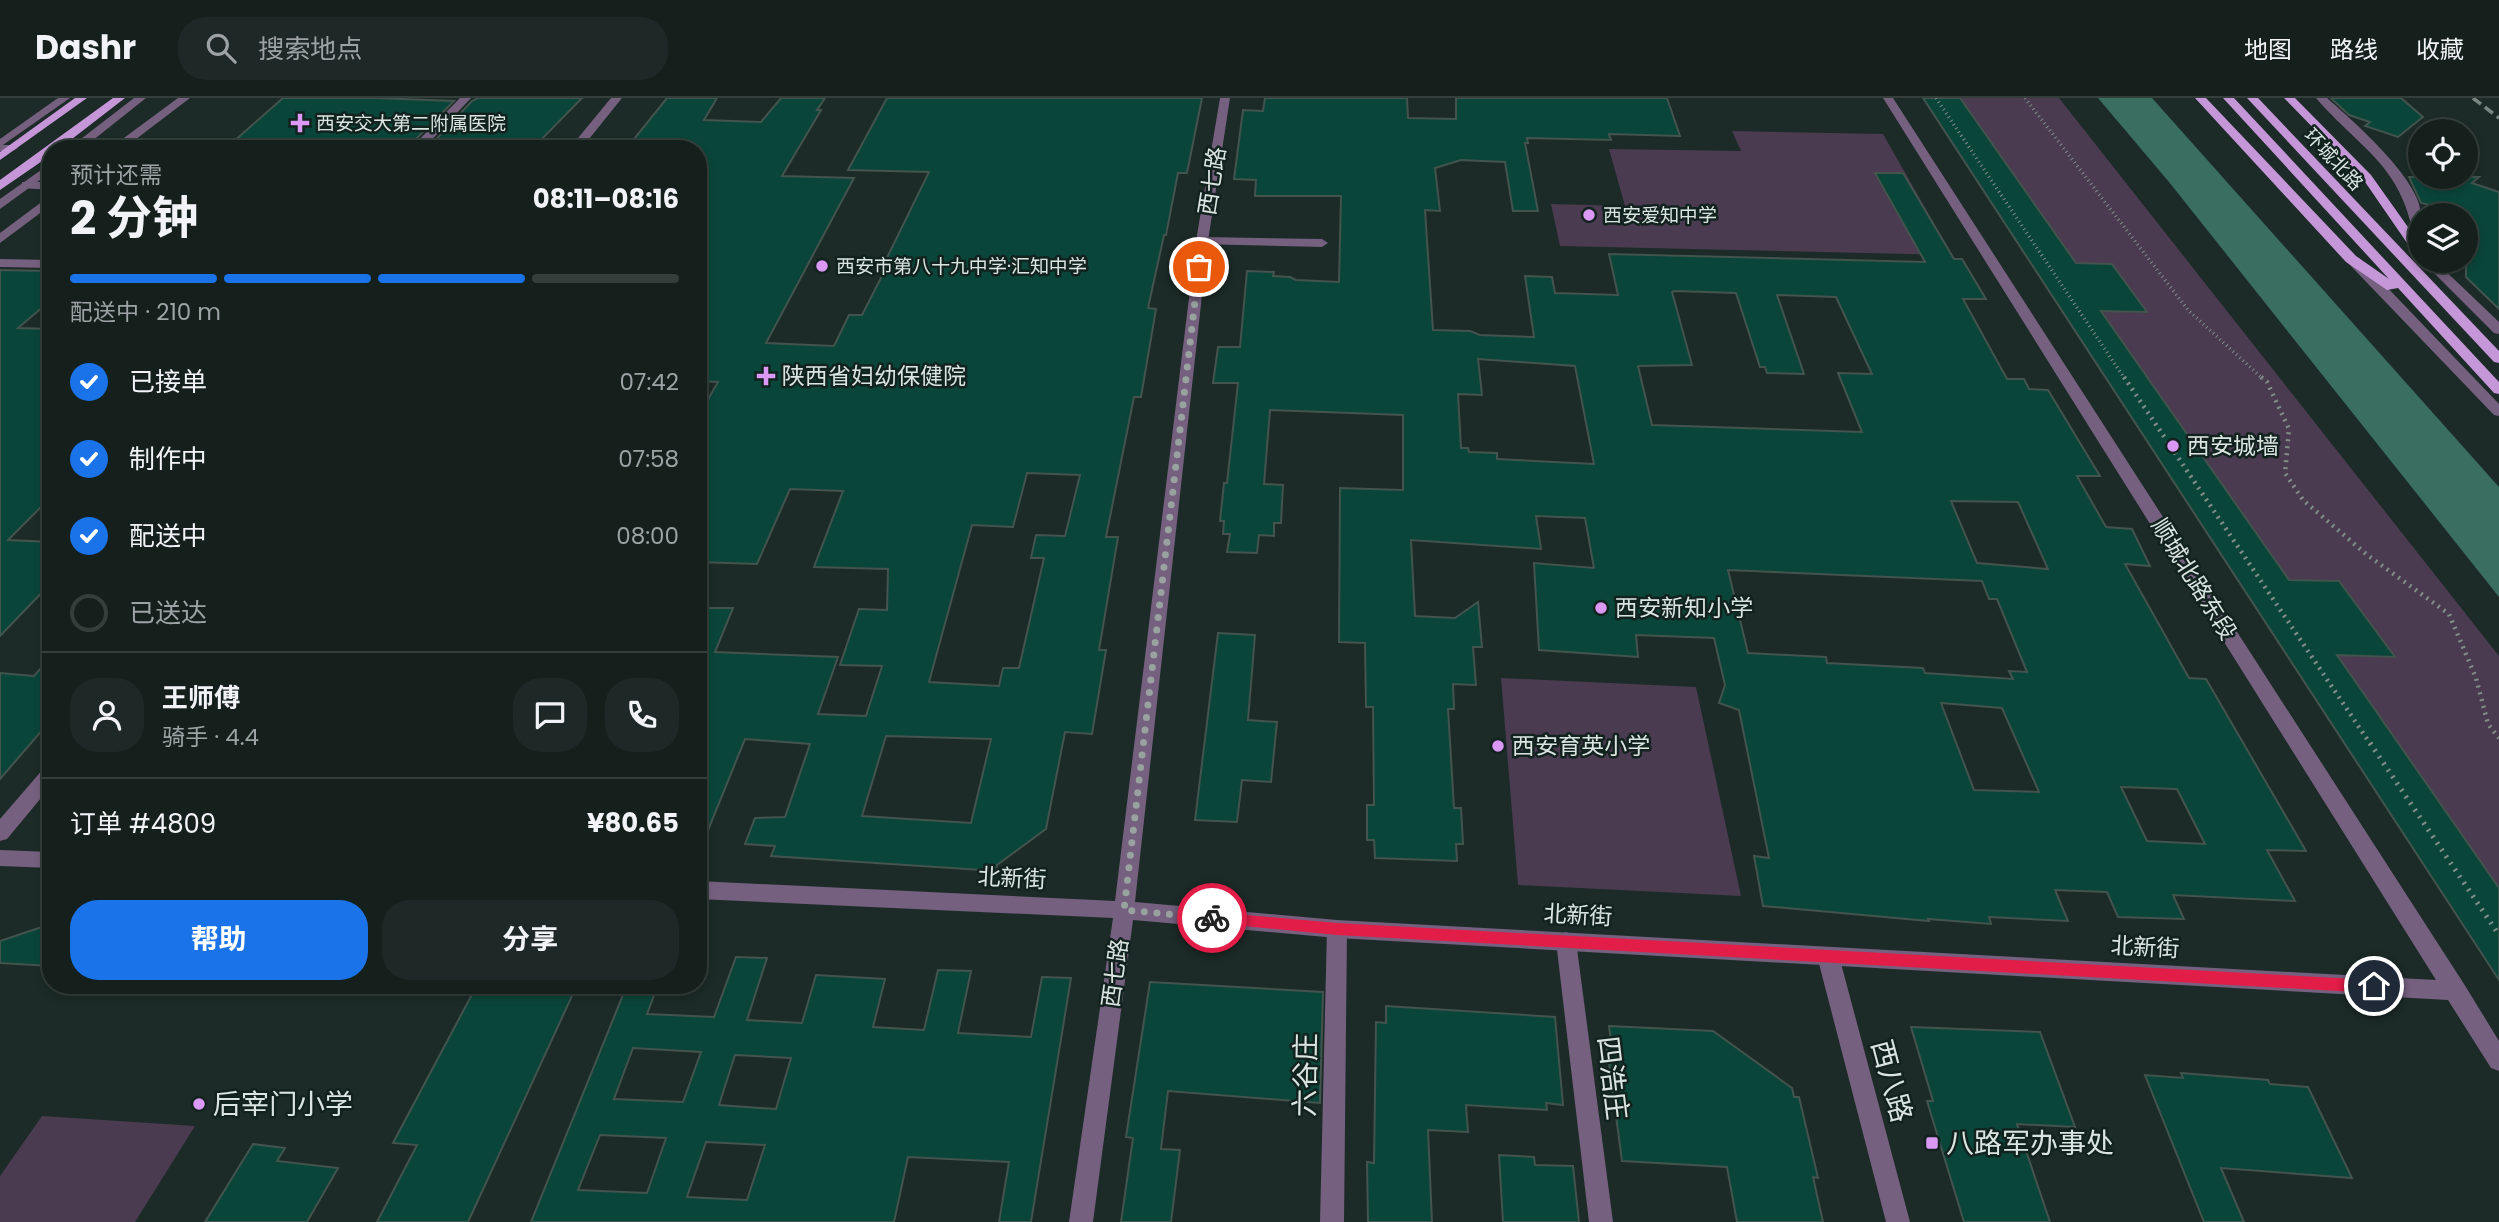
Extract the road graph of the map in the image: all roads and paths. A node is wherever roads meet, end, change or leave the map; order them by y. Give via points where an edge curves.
1 (65, 98) edge
2 (82, 98) edge
3 (120, 98) edge
4 (141, 98) edge
5 (185, 98) edge
6 (466, 98) edge
7 (617, 98) edge
8 (1225, 98) edge
9 (1888, 98) edge
10 (1936, 98) edge
11 (2025, 98) edge
12 (2200, 98) edge
13 (2228, 98) edge
14 (2252, 98) edge
15 (2289, 98) edge
16 (2321, 98) edge
17 (63, 140) edge
18 (86, 140) edge
19 (127, 140) edge
20 (425, 140) edge
21 (582, 140) edge
22 (4, 147) edge
23 (42, 156) edge
24 (0, 157) edge
25 (42, 177) edge
26 (26, 185) junction
27 (42, 186) edge
28 (0, 187) edge
29 (2413, 203) edge
30 (0, 205) edge
31 (42, 206) edge
32 (2408, 236) edge
33 (0, 239) edge
34 (1202, 241) junction
35 (1322, 243) dead end
36 (2351, 259) junction
37 (0, 263) edge
38 (42, 264) edge
39 (2432, 273) edge
40 (2439, 273) edge
41 (2420, 307) junction
42 (2448, 307) junction
43 (2499, 330) edge
44 (2499, 359) edge
45 (2499, 390) edge
46 (2499, 412) edge
47 (2499, 738) edge
48 (42, 784) edge
49 (0, 833) edge
50 (0, 858) edge
51 (42, 860) edge
52 (707, 890) edge
53 (1124, 910) junction
54 (1337, 929) junction
55 (2499, 935) edge
56 (1566, 941) junction
57 (1828, 956) junction
58 (2456, 991) junction
59 (2499, 1061) edge
60 (1081, 1222) edge
61 (1332, 1222) edge
62 (1601, 1222) edge
63 (1898, 1222) edge

1 - 22 street
2 - 22 main road
3 - 17 main road
4 - 18 street
5 - 19 street
6 - 20 street
7 - 21 street
8 - 34 street, 西七路
9 - 58 street, 顺城北路东段
10 - 55 path
11 - 47 path via 2188,310 2267,382 2289,429 2284,473 2303,500 2366,554 2449,614 2476,678 2488,724
12 - 36 main road
13 - 41 main road, 环城北路
14 - 42 main road, 环城北路
15 - 32 main road via 2367,177
16 - 29 street via 2390,164
22 - 24 main road
23 - 28 main road
25 - 26 street
26 - 27 street
26 - 30 street
31 - 33 street
34 - 35 street
34 - 53 street, 西七路
36 - 41 main road
36 - 46 street
37 - 38 street
39 - 42 main road
40 - 43 street
41 - 45 main road
42 - 44 main road, 环城北路
48 - 49 street
50 - 51 street
52 - 53 street, 北新街
53 - 54 street, 北新街
53 - 60 street, 西七路
54 - 56 street, 北新街
54 - 61 street, 六谷庄
56 - 57 street, 北新街
56 - 62 street, 四浩庄
57 - 58 street, 北新街
57 - 63 street, 西八路
58 - 59 street, 顺城北路东段

